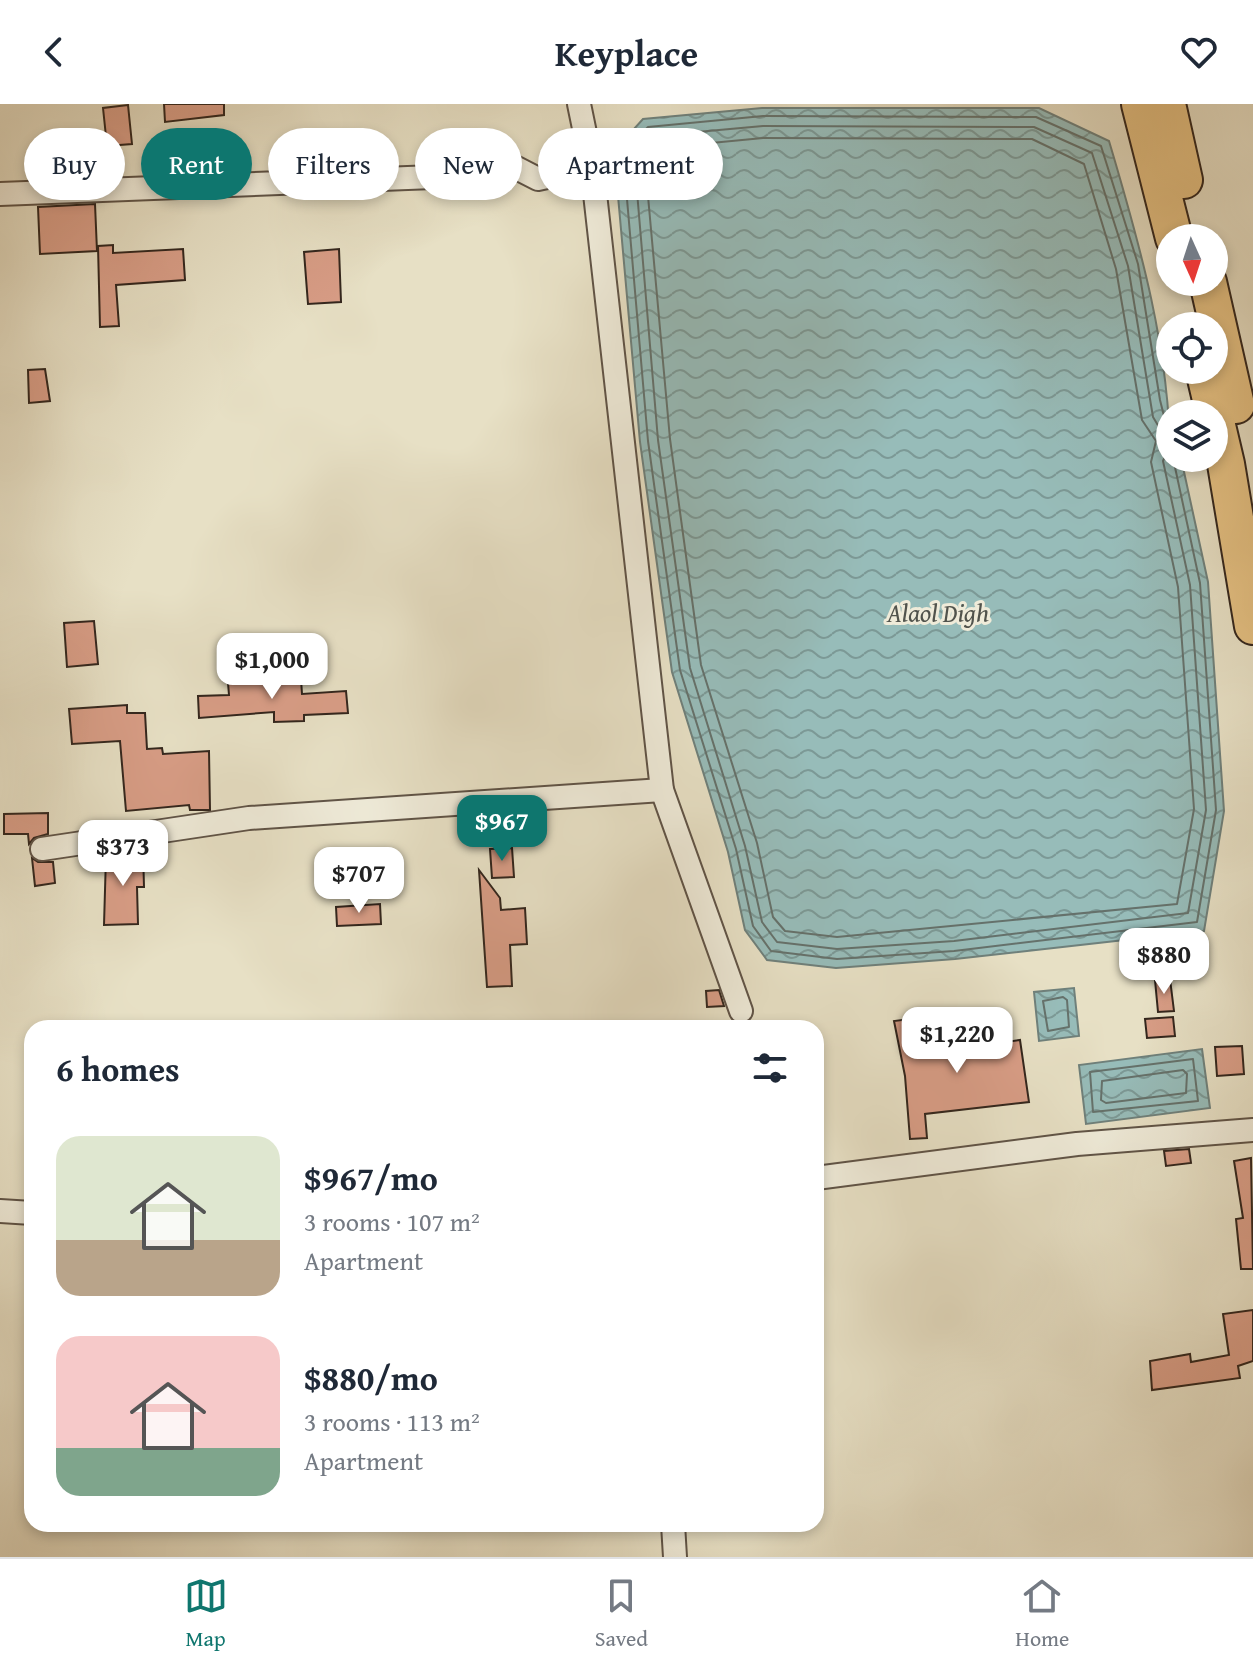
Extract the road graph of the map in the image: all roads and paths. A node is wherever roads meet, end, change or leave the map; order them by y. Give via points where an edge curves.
1 (579, 104) edge
2 (1140, 104) edge
3 (1167, 104) edge
4 (584, 128) edge
5 (538, 179) edge
6 (0, 194) edge
7 (596, 200) edge
8 (1170, 224) edge
9 (1195, 224) edge
10 (1211, 296) edge
11 (1207, 384) edge
12 (1253, 487) edge
13 (1253, 626) edge
14 (662, 790) junction
15 (42, 849) dead end
16 (741, 1011) dead end
17 (1253, 1130) edge
18 (824, 1177) edge
19 (0, 1211) edge
20 (24, 1212) edge
21 (673, 1532) edge
22 (675, 1557) edge

1 - 4 street
2 - 8 highway
3 - 9 highway
5 - 6 street via 505,162 477,164 459,176
7 - 14 street
10 - 12 highway
11 - 13 highway
14 - 15 street via 249,818
14 - 16 street
17 - 18 street via 1077,1144
19 - 20 street
21 - 22 street

